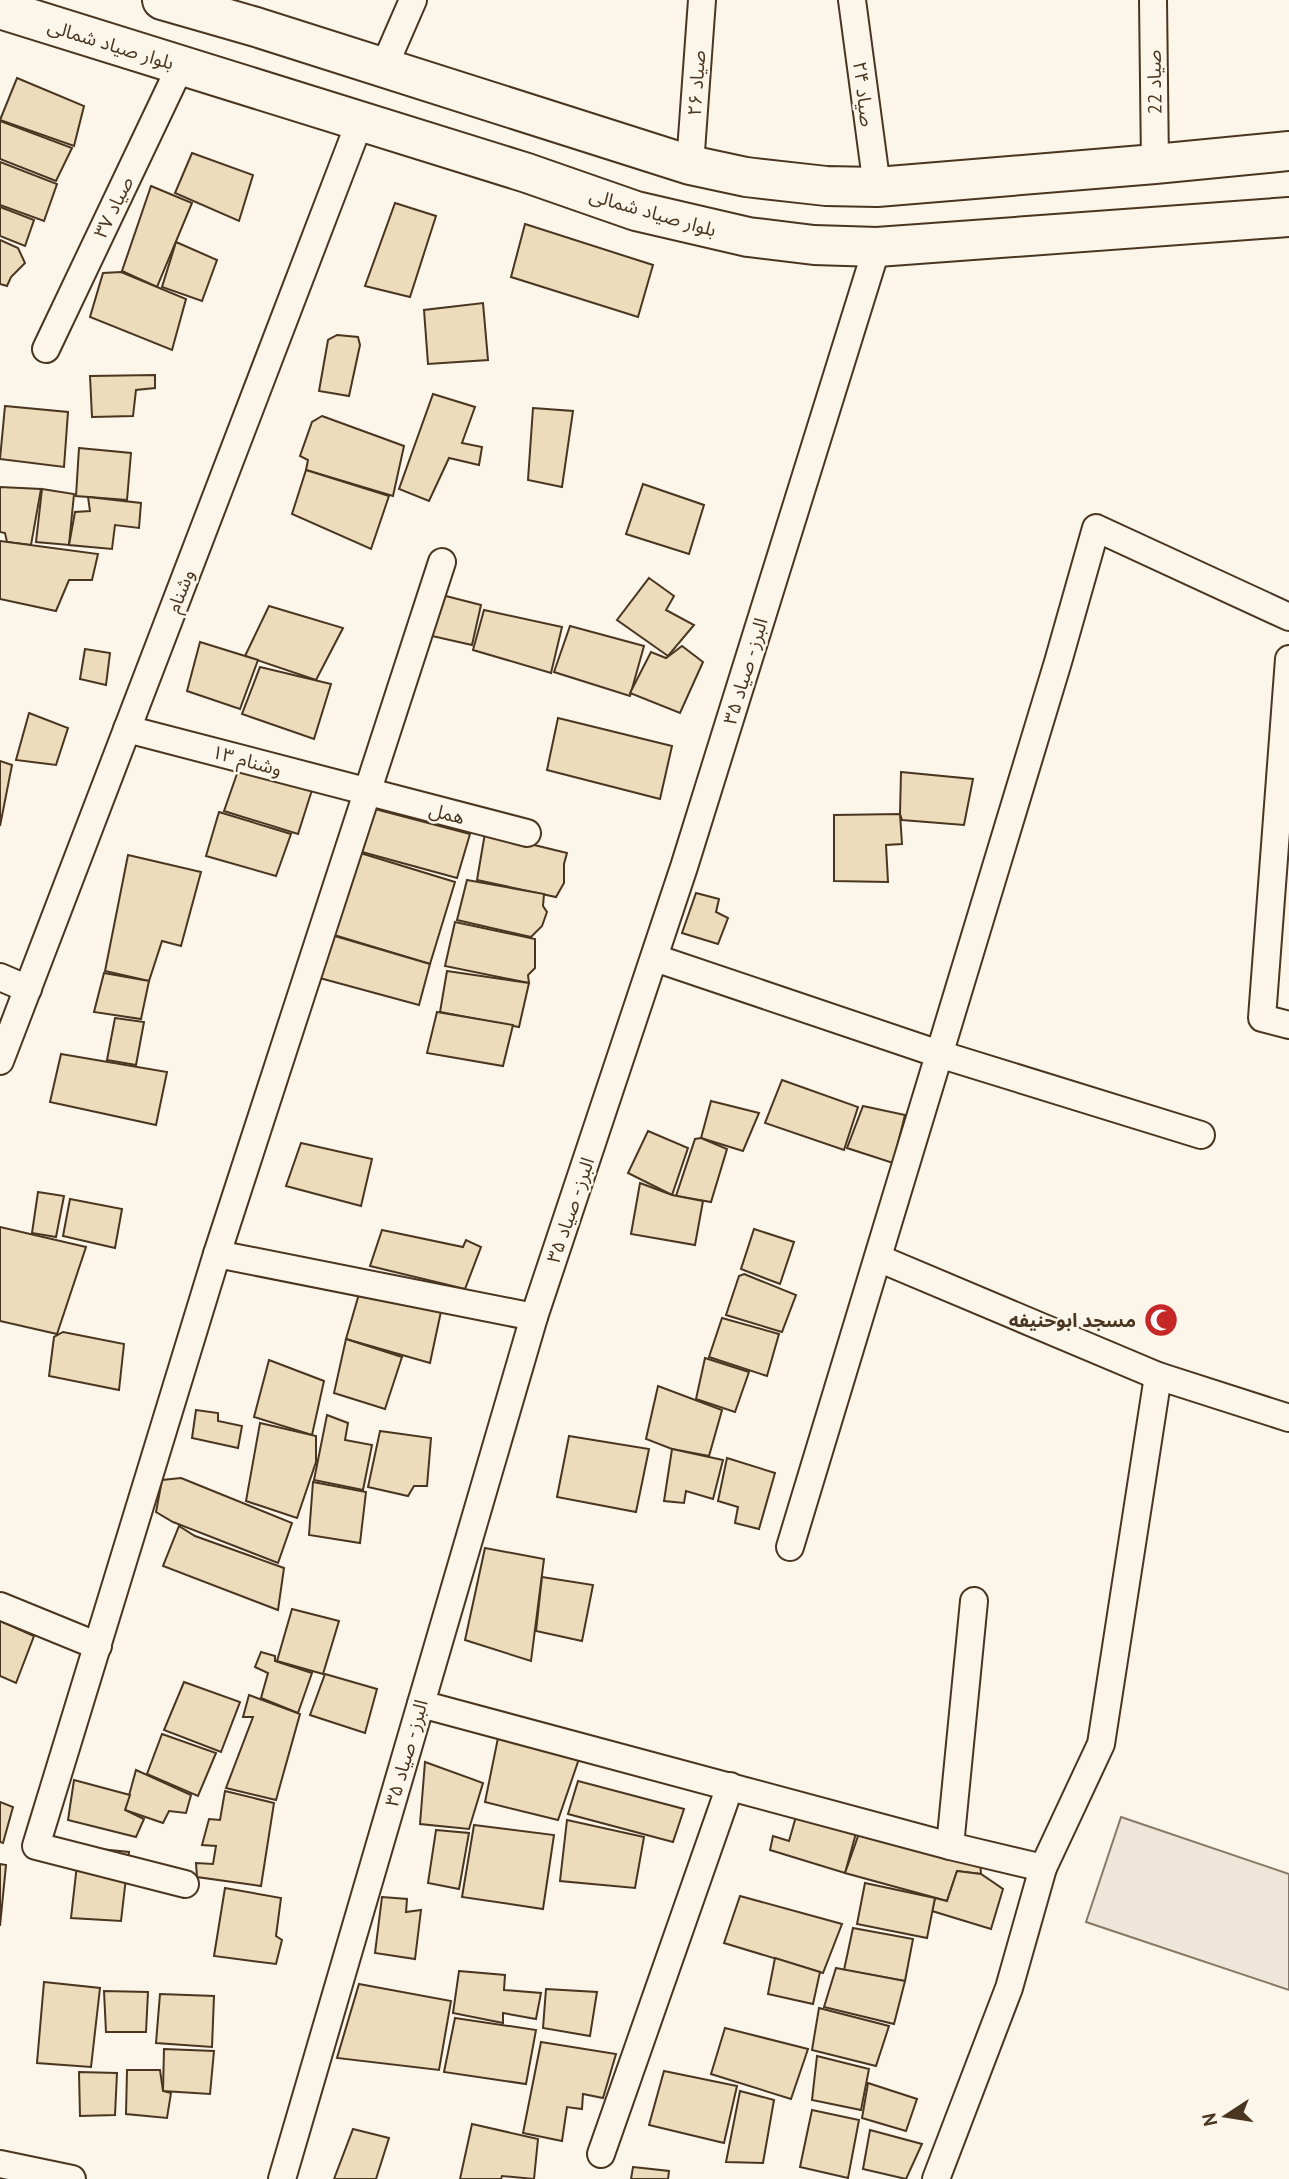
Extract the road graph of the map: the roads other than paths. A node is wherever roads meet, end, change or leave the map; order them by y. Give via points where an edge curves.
1 (162, 0) edge
2 (413, 0) edge
3 (702, 0) edge
4 (852, 0) edge
5 (1153, 0) edge
6 (0, 9) edge
7 (181, 65) junction
8 (383, 69) junction
9 (360, 121) junction
10 (1289, 151) edge
11 (1155, 164) junction
12 (690, 165) junction
13 (877, 187) junction
14 (1289, 217) edge
15 (877, 247) junction
16 (46, 349) dead end
17 (442, 562) dead end
18 (1289, 617) edge
19 (1289, 659) edge
20 (127, 729) junction
21 (368, 792) junction
22 (527, 833) dead end
23 (655, 958) junction
24 (0, 976) edge
25 (28, 989) junction
26 (1289, 1025) edge
27 (939, 1054) junction
28 (0, 1061) edge
29 (1201, 1135) dead end
30 (217, 1254) junction
31 (878, 1258) junction
32 (534, 1317) junction
33 (1158, 1376) junction
34 (1289, 1418) edge
35 (790, 1548) dead end
36 (974, 1601) dead end
37 (0, 1606) edge
38 (98, 1646) junction
39 (421, 1704) junction
40 (730, 1786) junction
41 (950, 1846) junction
42 (1043, 1868) junction
43 (185, 1884) dead end
44 (601, 2154) dead end
45 (0, 2164) edge
46 (72, 2179) edge
47 (282, 2179) edge
48 (936, 2179) edge

1 - 8 main road
2 - 8 street
3 - 12 street, صیاد ۲۶
4 - 13 street, صیاد ۲۴
5 - 11 street, صیاد 22
6 - 7 main road, بلوار صیاد شمالی
7 - 9 main road, بلوار صیاد شمالی
7 - 16 street, صیاد ۳۷
8 - 12 main road
9 - 15 main road, بلوار صیاد شمالی via 636,211 748,237
9 - 20 street, وشنام
10 - 11 main road
11 - 13 main road
12 - 13 main road via 746,177
14 - 15 main road, بلوار صیاد شمالی
15 - 23 street, البرز - صیاد ۳۵
17 - 21 street
18 - 27 street via 1096,528
19 - 26 street via 1262,1018
20 - 21 street, وشنام ۱۳
20 - 25 street, وشنام
21 - 22 street, همل
21 - 30 street
23 - 27 street
23 - 32 street, البرز - صیاد ۳۵
24 - 25 street
25 - 28 street, وشنام
27 - 29 street
27 - 31 street
30 - 32 street
30 - 38 street
31 - 33 street
31 - 35 street
32 - 39 street, البرز - صیاد ۳۵
33 - 34 street
33 - 42 street via 1101,1744
36 - 41 street
37 - 38 street
38 - 43 street via 36,1846
39 - 40 street
39 - 47 street, البرز - صیاد ۳۵
40 - 41 street
40 - 44 street
41 - 42 street
42 - 48 street via 1009,1988
45 - 46 street

